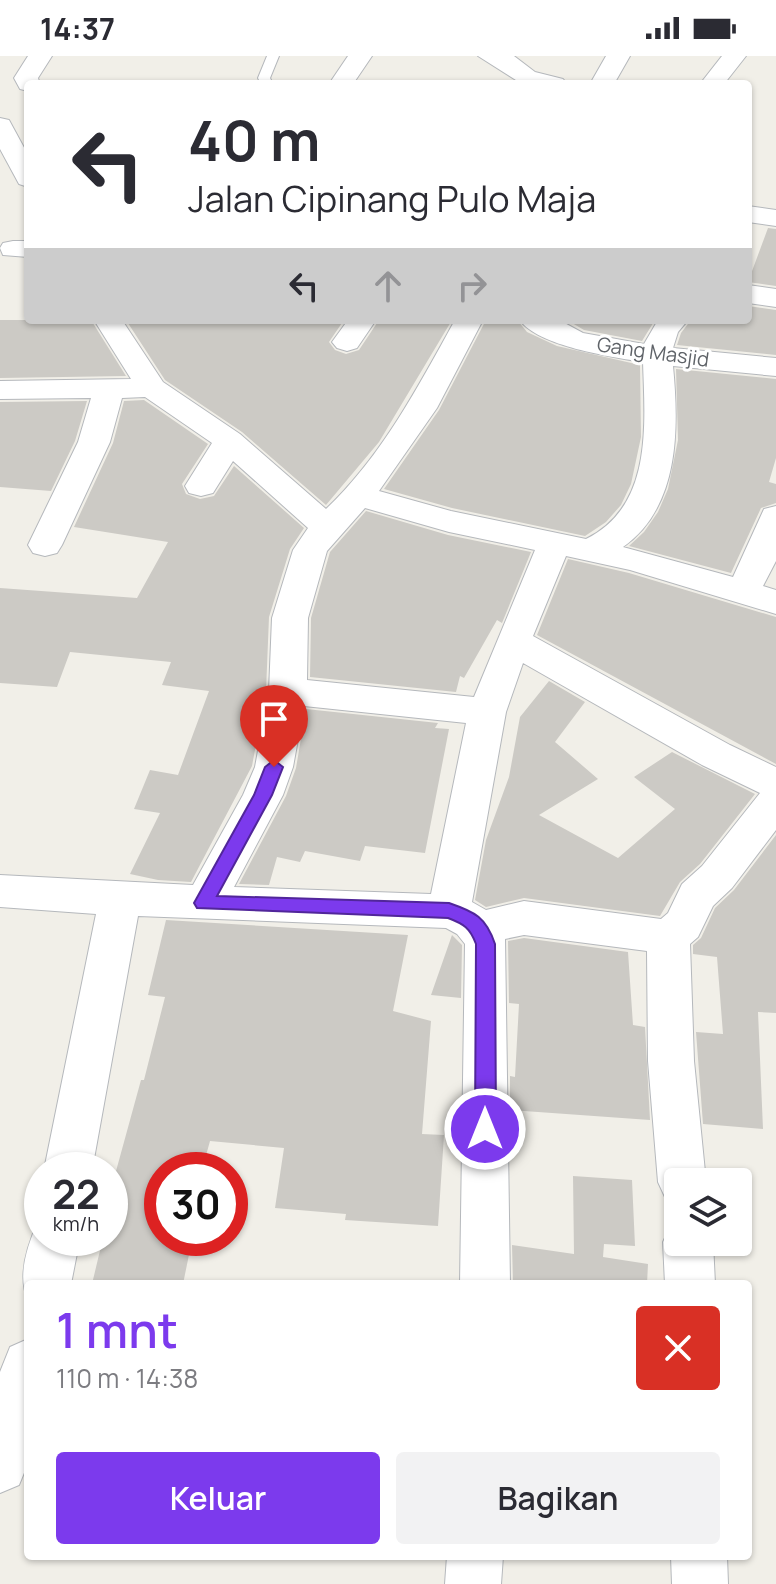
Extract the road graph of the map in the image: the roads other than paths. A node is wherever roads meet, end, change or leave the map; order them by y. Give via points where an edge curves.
1 (40, 56) edge
2 (273, 56) edge
3 (360, 56) edge
4 (490, 56) edge
5 (618, 56) edge
6 (734, 56) edge
7 (27, 80) edge
8 (265, 80) edge
9 (344, 80) edge
10 (539, 80) edge
11 (604, 80) edge
12 (715, 80) edge
13 (4, 114) edge
14 (24, 168) edge
15 (752, 215) edge
16 (776, 218) edge
17 (752, 295) edge
18 (776, 298) edge
19 (111, 324) edge
20 (467, 324) edge
21 (542, 324) edge
22 (669, 324) edge
23 (655, 354) junction
24 (776, 367) edge
25 (152, 388) junction
26 (109, 389) junction
27 (0, 390) edge
28 (229, 441) junction
29 (201, 486) dead end
30 (359, 496) junction
31 (776, 516) edge
32 (327, 527) junction
33 (555, 542) junction
34 (45, 545) dead end
35 (591, 550) junction
36 (760, 596) edge
37 (513, 641) junction
38 (288, 691) junction
39 (487, 712) junction
40 (776, 784) edge
41 (776, 801) edge
42 (0, 891) edge
43 (120, 899) junction
44 (204, 903) junction
45 (464, 919) junction
46 (668, 937) junction
47 (71, 1152) edge
48 (681, 1168) edge
49 (51, 1256) edge
50 (689, 1256) edge
51 (47, 1280) edge
52 (485, 1280) edge
53 (690, 1280) edge
54 (24, 1379) edge
55 (0, 1466) edge
56 (475, 1560) edge
57 (699, 1560) edge
58 (473, 1584) edge
59 (700, 1584) edge

1 - 7 street
2 - 8 lane
3 - 9 street
4 - 10 street
5 - 11 street
6 - 12 street
13 - 14 street
15 - 16 street
17 - 18 street
19 - 25 street
20 - 30 street via 422,408
21 - 23 street, Gang Masjid via 574,339
22 - 23 street
23 - 24 street, Gang Masjid
23 - 35 street via 661,418 652,488 643,508 621,532
25 - 26 street
25 - 28 street
26 - 27 street
26 - 34 street via 85,465
28 - 29 street
28 - 32 street
30 - 32 street
30 - 33 street
31 - 36 street
32 - 38 street via 310,550 294,598 287,642
33 - 35 street
33 - 37 street
35 - 36 street
37 - 39 street
37 - 40 street
38 - 39 street
38 - 44 street via 274,767 263,795
39 - 45 street
41 - 46 street via 697,896 683,925
42 - 43 street
43 - 44 street
43 - 47 street
44 - 45 street
45 - 46 street via 524,918
45 - 52 street via 486,944
46 - 48 street
49 - 51 street
50 - 53 street
54 - 55 street
56 - 58 street
57 - 59 street

